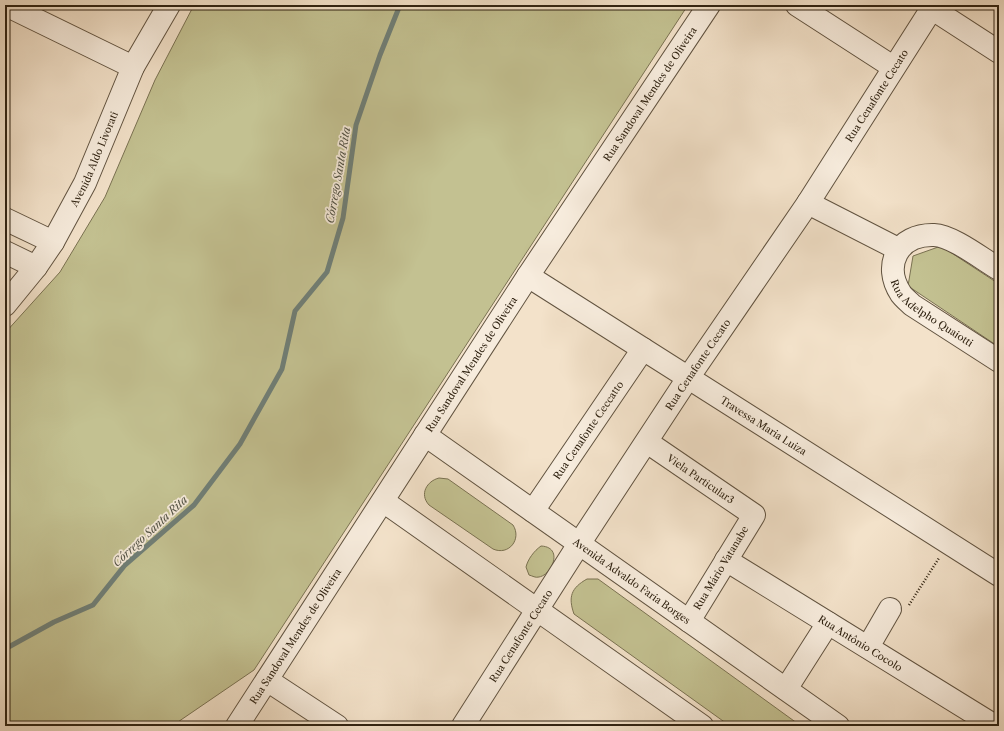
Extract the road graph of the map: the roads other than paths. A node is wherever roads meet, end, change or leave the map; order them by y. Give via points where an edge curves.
1 (6, 5) edge
2 (169, 5) edge
3 (709, 5) edge
4 (797, 5) edge
5 (932, 7) edge
6 (999, 52) edge
7 (133, 67) junction
8 (894, 67) junction
9 (808, 203) junction
10 (5, 218) edge
11 (53, 242) junction
12 (898, 249) junction
13 (5, 252) edge
14 (36, 267) junction
15 (999, 270) edge
16 (528, 276) junction
17 (5, 305) edge
18 (643, 349) junction
19 (999, 361) edge
20 (688, 378) junction
21 (425, 435) junction
22 (647, 442) junction
23 (383, 500) junction
24 (533, 511) junction
25 (754, 515) joint
26 (579, 544) junction
27 (726, 560) junction
28 (999, 574) edge
29 (899, 608) road end
30 (537, 609) junction
31 (689, 621) junction
32 (828, 623) junction
33 (868, 647) junction
34 (267, 680) junction
35 (786, 689) junction
36 (237, 726) edge
37 (336, 726) edge
38 (463, 726) edge
39 (702, 726) edge
40 (838, 726) edge
41 (995, 726) edge

1 - 7 street
2 - 7 street, Avenida Aldo Livorati
3 - 16 street, Rua Sandoval Mendes de Oliveira
4 - 8 street
5 - 6 street
5 - 8 street, Rua Cenafonte Cecato
7 - 11 street, Avenida Aldo Livorati via 85,183
8 - 9 street, Rua Cenafonte Cecato
9 - 12 street
9 - 20 street, Rua Cenafonte Cecato
10 - 11 street
11 - 14 street, Avenida Aldo Livorati
12 - 15 street via 914,238 935,235 963,246
12 - 19 street, Rua Adelpho Quaiotti via 892,269 895,284 902,296
13 - 14 street
14 - 17 street, Avenida Aldo Livorati
16 - 18 street, Travessa Maria Luiza
16 - 21 street, Rua Sandoval Mendes de Oliveira
18 - 20 street, Travessa Maria Luiza
18 - 24 street, Rua Cenafonte Ceccatto
20 - 22 street, Rua Cenafonte Cecato
20 - 28 street, Travessa Maria Luiza
21 - 23 street, Rua Sandoval Mendes de Oliveira
21 - 24 street, Avenida Advaldo Faria Borges
22 - 25 street, Viela Particular3
22 - 26 street, Rua Cenafonte Cecato
23 - 30 street
23 - 34 street, Rua Sandoval Mendes de Oliveira
24 - 26 street, Avenida Advaldo Faria Borges
25 - 27 street, Rua Mário Vatanabe
26 - 30 street, Rua Cenafonte Cecato
26 - 31 street, Avenida Advaldo Faria Borges
27 - 31 street, Rua Mário Vatanabe
27 - 32 street, Rua Antônio Cocolo
29 - 33 street
30 - 38 street, Rua Cenafonte Cecato
30 - 39 street
31 - 35 street, Avenida Advaldo Faria Borges
32 - 33 street, Rua Antônio Cocolo
32 - 35 street
33 - 41 street, Rua Antônio Cocolo
34 - 36 street, Rua Sandoval Mendes de Oliveira
34 - 37 street
35 - 40 street, Avenida Advaldo Faria Borges

